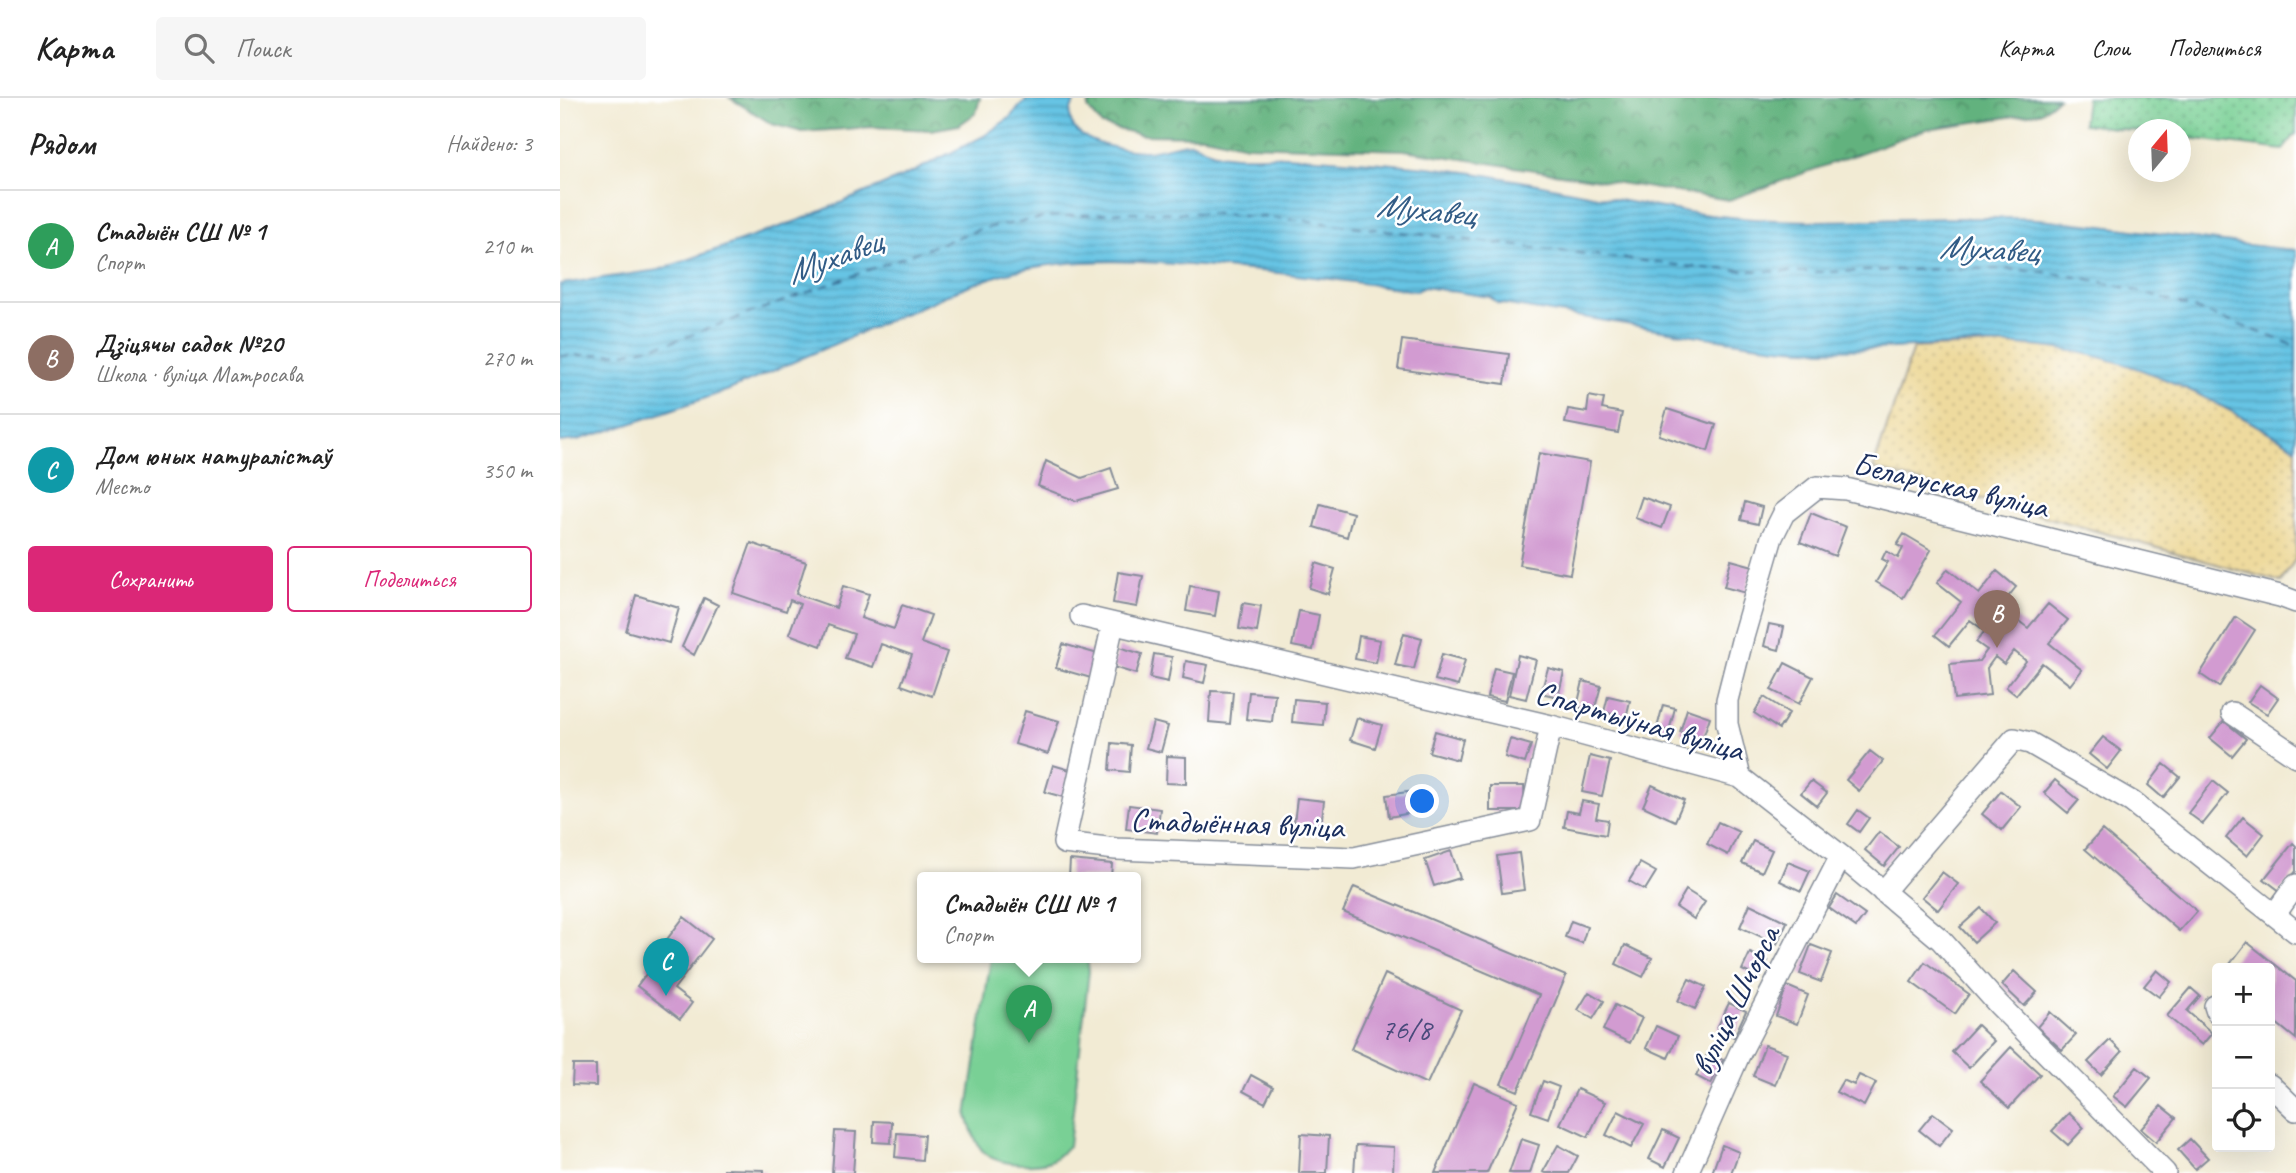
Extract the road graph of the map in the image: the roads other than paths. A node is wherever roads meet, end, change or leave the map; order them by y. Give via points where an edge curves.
1 (2296, 602) edge
2 (1081, 616) dead end
3 (1114, 625) junction
4 (2232, 713) dead end
5 (1551, 726) junction
6 (2296, 756) edge
7 (1740, 777) junction
8 (1840, 856) junction
9 (2296, 885) edge
10 (1883, 892) junction
11 (2275, 914) junction
12 (2296, 932) edge
13 (2274, 1089) edge
14 (2296, 1110) edge
15 (1687, 1173) edge
16 (2165, 1173) edge

1 - 7 street, Беларуская вуліца via 1846,489 1816,487 1784,513 1772,537 1743,637 1727,700 1727,724
2 - 3 street, Спартыўная вуліца
3 - 5 street, Спартыўная вуліца
3 - 5 street, Стадыённая вуліца via 1064,843 1354,859 1530,820
4 - 6 street
5 - 7 street, Спартыўная вуліца
7 - 8 street, Спартыўная вуліца
8 - 10 street, Спартыўная вуліца
8 - 15 street, вуліца Шчорса via 1740,1055
9 - 11 street
10 - 11 street via 2014,739 2030,743 2132,802
10 - 16 street, Спартыўная вуліца via 1941,940
11 - 12 street
13 - 14 street

